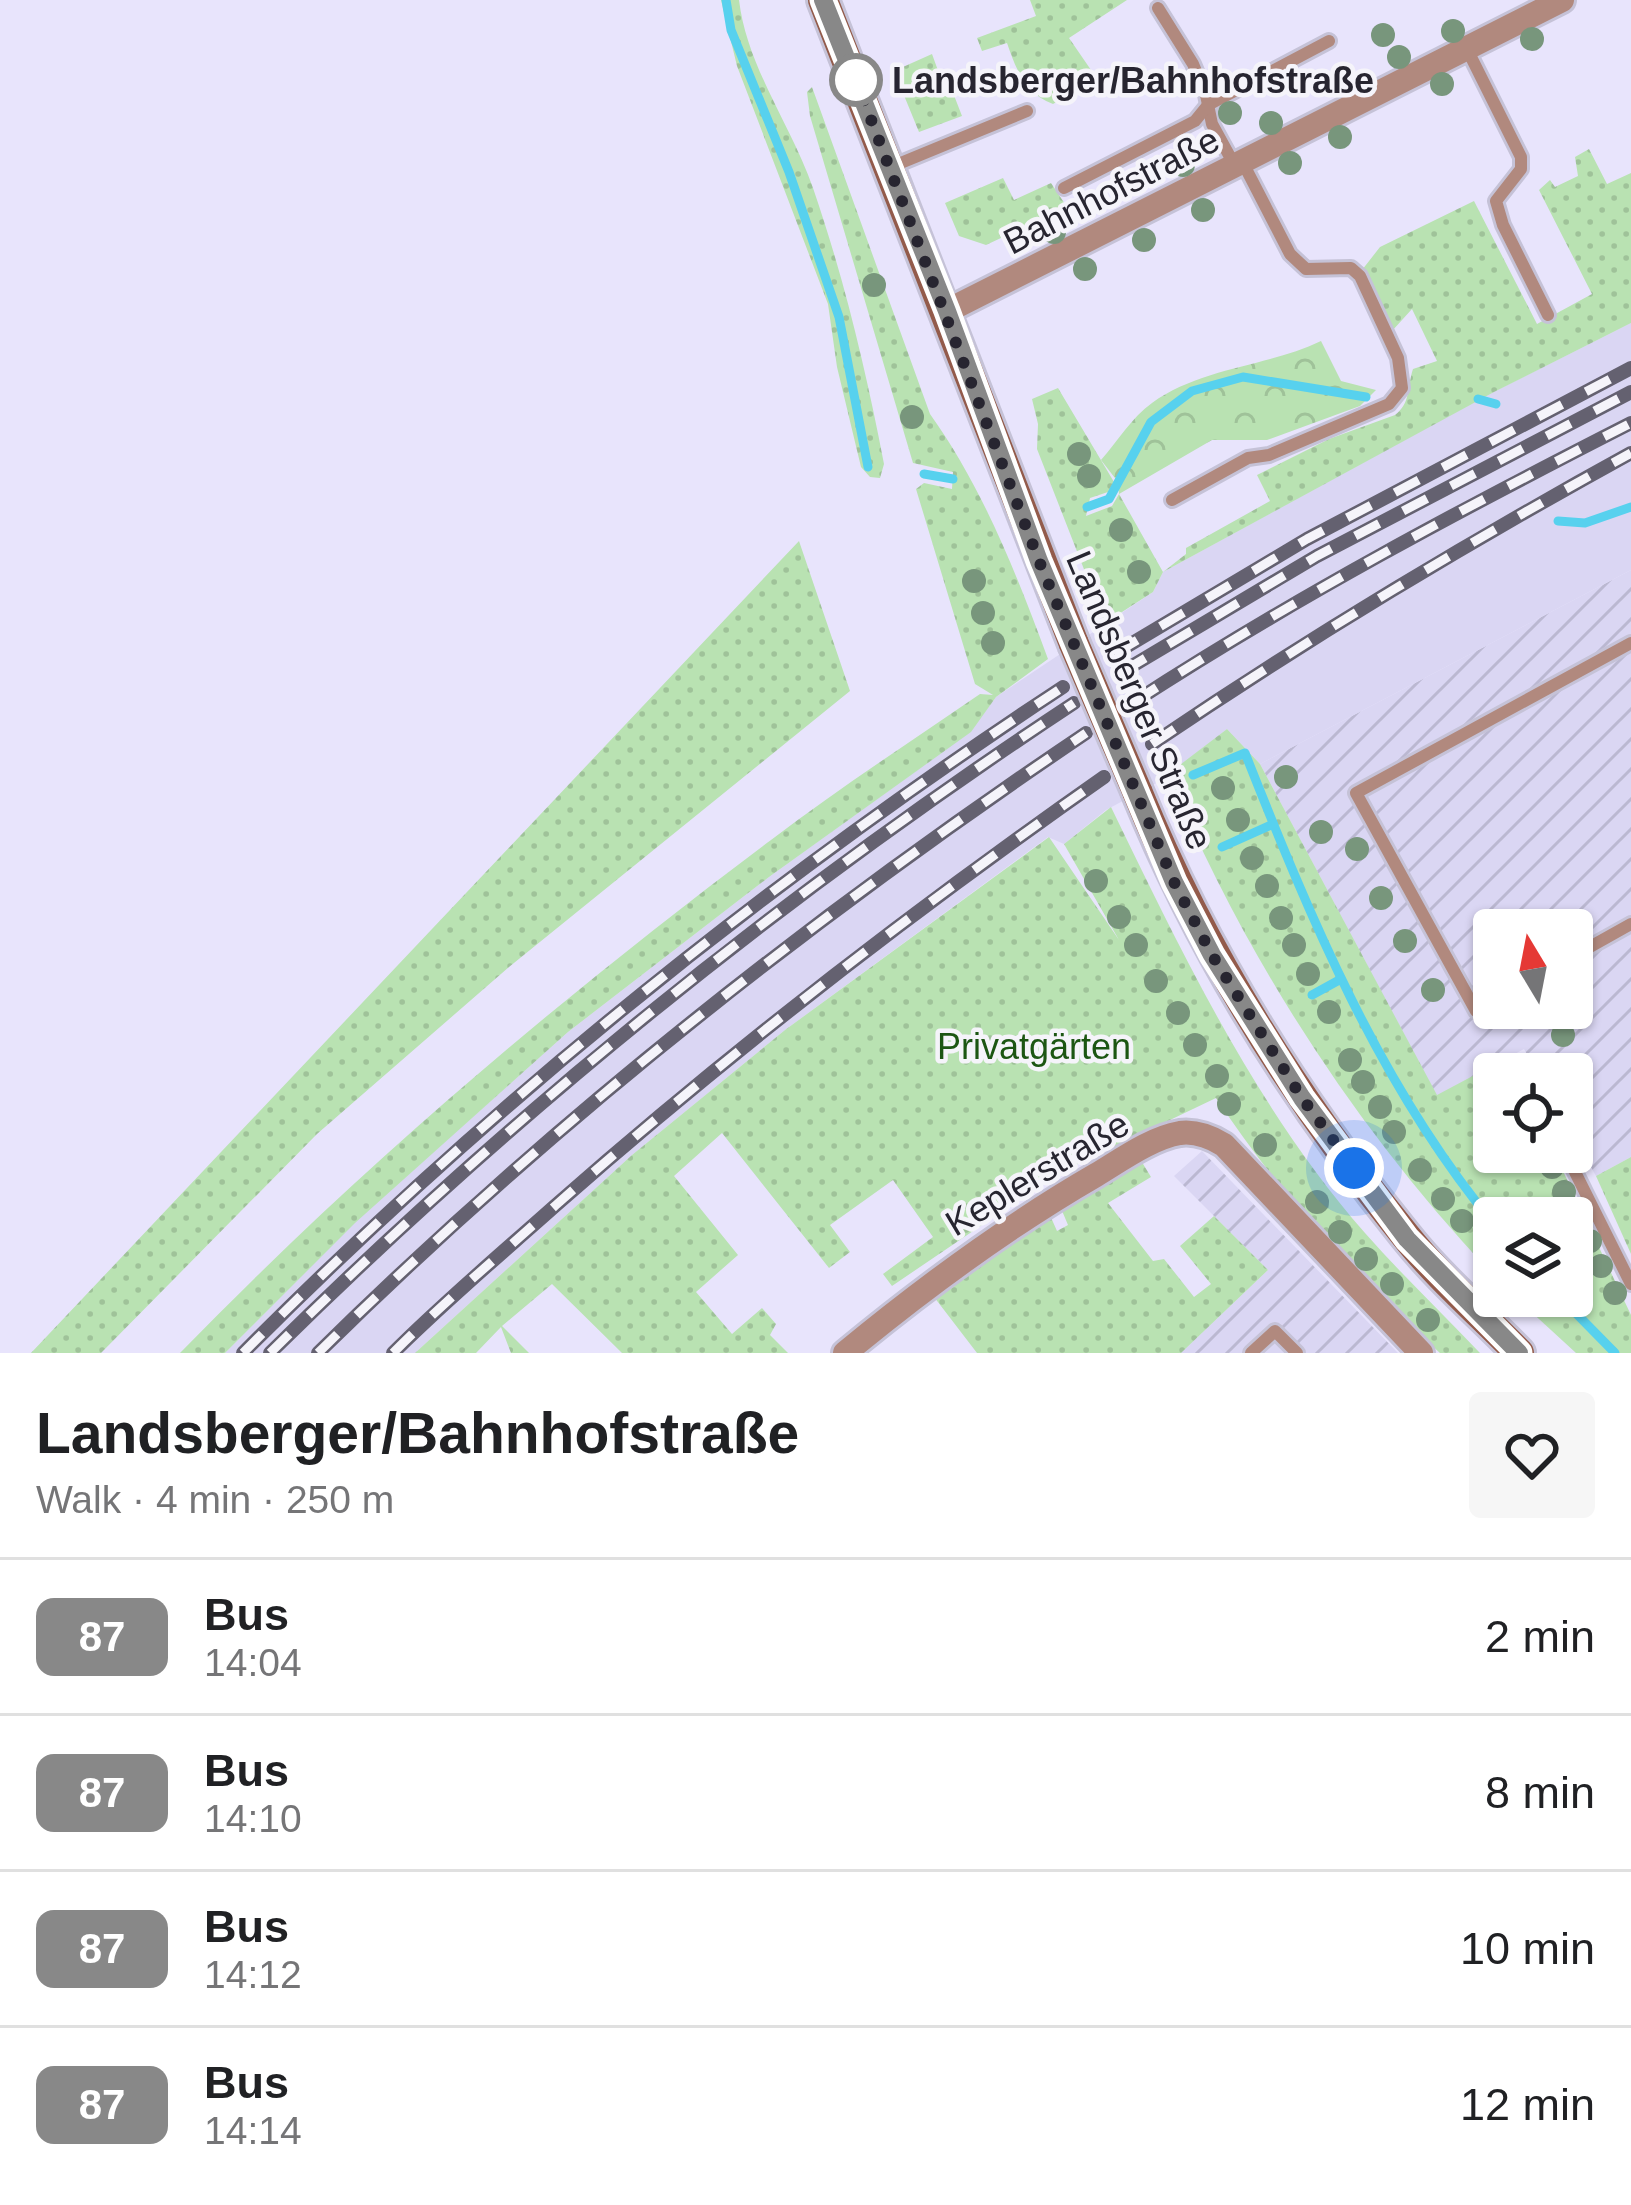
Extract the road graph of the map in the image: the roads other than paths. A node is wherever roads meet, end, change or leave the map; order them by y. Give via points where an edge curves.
1 (823, 0) edge
2 (1562, 0) edge
3 (1158, 8) dead end
4 (1329, 41) dead end
5 (1467, 49) junction
6 (1208, 105) junction
7 (1027, 111) dead end
8 (1239, 165) junction
9 (890, 167) junction
10 (1064, 188) dead end
11 (947, 311) junction
12 (1548, 315) dead end
13 (1172, 500) dead end
14 (1631, 643) edge
15 (1631, 924) edge
16 (1593, 945) edge
17 (1473, 1006) edge
18 (1576, 1173) edge
19 (1631, 1284) edge
20 (844, 1353) edge
21 (1251, 1353) edge
22 (1298, 1353) edge
23 (1421, 1353) edge
24 (1519, 1353) edge

1 - 9 street, Landsberger Straße
2 - 5 street, Bahnhofstraße
3 - 6 lane
4 - 6 lane
5 - 8 street, Bahnhofstraße
5 - 12 lane via 1521,157 1496,201
6 - 8 lane
6 - 10 lane via 1196,121
7 - 9 lane
8 - 11 street, Bahnhofstraße
8 - 13 lane via 1306,269 1351,268 1360,276 1398,358 1402,388 1390,404 1248,458
9 - 11 street, Landsberger Straße
11 - 24 street, Landsberger Straße, bridge via 1074,644 1212,955 1302,1098 1407,1239
14 - 17 lane via 1356,793
15 - 16 lane
18 - 19 lane
20 - 23 street, Keplerstraße via 1028,1214 1142,1149 1190,1133 1224,1145
21 - 22 lane via 1275,1331

